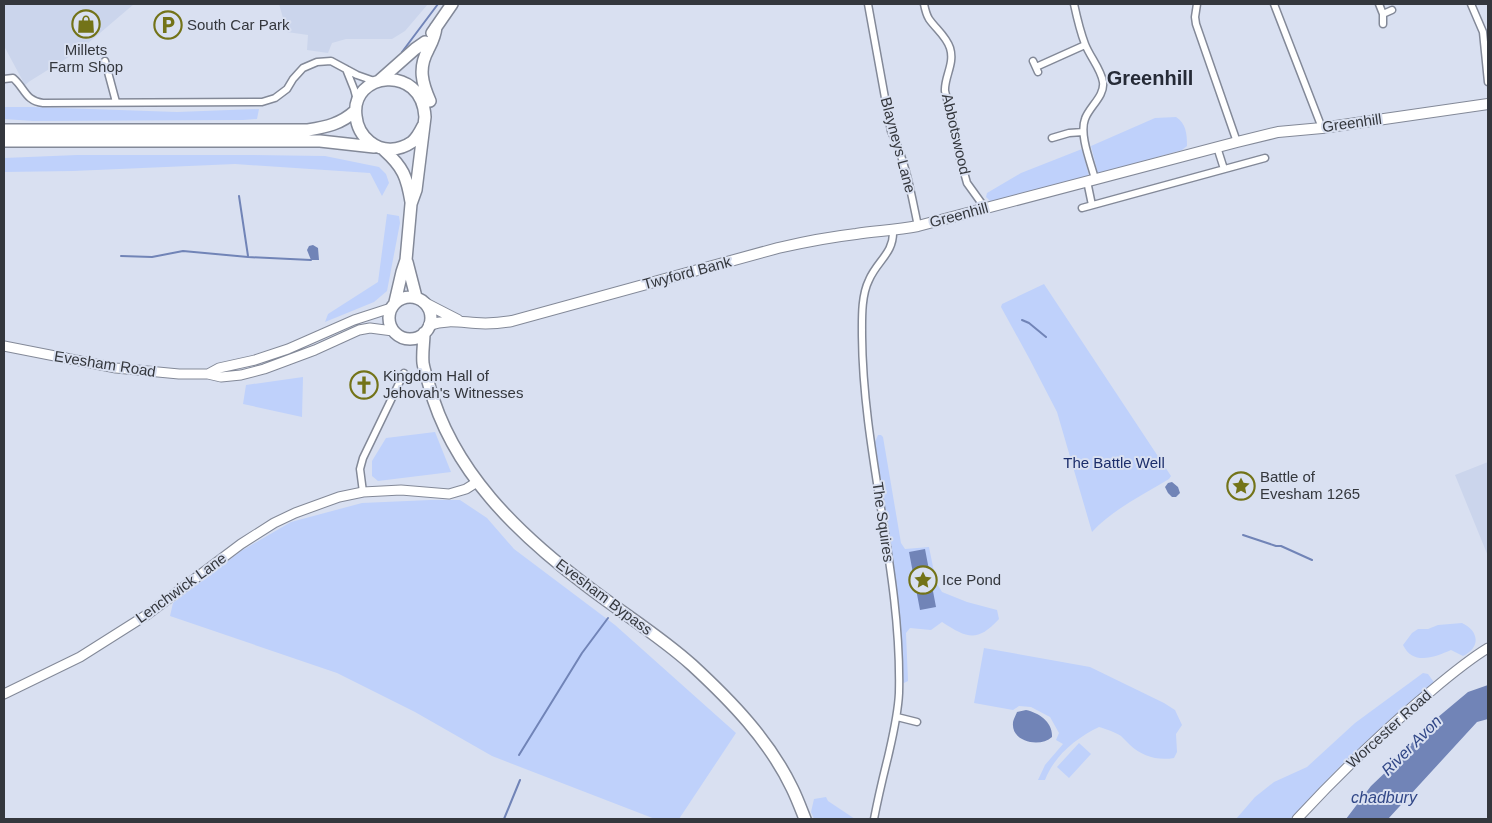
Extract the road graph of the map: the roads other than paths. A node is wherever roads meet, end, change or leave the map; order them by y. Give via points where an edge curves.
1 (452, 4) edge
2 (868, 4) edge
3 (924, 4) edge
4 (1074, 4) edge
5 (1197, 4) edge
6 (1274, 4) edge
7 (1378, 4) edge
8 (1471, 4) edge
9 (1392, 10) dead end
10 (1383, 14) junction
11 (1383, 24) dead end
12 (436, 27) junction
13 (426, 42) junction
14 (1085, 45) junction
15 (105, 61) dead end
16 (1036, 67) dead end
17 (346, 69) junction
18 (4, 79) edge
19 (378, 81) junction
20 (1488, 82) edge
21 (418, 94) junction
22 (116, 102) junction
23 (1488, 104) edge
24 (356, 106) junction
25 (423, 126) junction
26 (1322, 128) junction
27 (4, 130) edge
28 (1083, 132) junction
29 (1052, 138) dead end
30 (4, 142) edge
31 (1237, 142) junction
32 (422, 147) junction
33 (1217, 147) junction
34 (380, 148) junction
35 (1265, 158) dead end
36 (1224, 169) junction
37 (1091, 180) junction
38 (411, 204) junction
39 (1092, 206) junction
40 (984, 208) junction
41 (1082, 208) dead end
42 (918, 226) junction
43 (893, 231) junction
44 (406, 260) junction
45 (420, 299) junction
46 (393, 305) junction
47 (458, 320) junction
48 (427, 329) junction
49 (393, 330) junction
50 (406, 338) junction
51 (4, 346) edge
52 (423, 362) junction
53 (404, 373) dead end
54 (208, 374) junction
55 (477, 482) junction
56 (363, 492) junction
57 (1488, 648) edge
58 (4, 694) edge
59 (897, 718) junction
60 (917, 722) dead end
61 (805, 819) edge
62 (874, 819) edge
63 (1297, 819) edge

1 - 12 highway
2 - 42 street, Blayneys Lane via 891,131 908,174
3 - 40 street, Abbotswood via 931,21 950,48 945,91 967,184
4 - 14 street
5 - 31 street via 1196,24
6 - 26 street
7 - 10 street
8 - 20 street via 1483,32
9 - 10 street
10 - 11 street
12 - 13 highway
12 - 32 highway via 435,38 422,68 422,84 432,115
13 - 19 highway
13 - 21 highway via 417,66
14 - 16 street
14 - 28 street via 1104,84 1084,121
15 - 22 street
17 - 19 street
17 - 22 street via 331,61 317,62 303,68 287,89 275,98 262,102
17 - 24 street via 354,89
18 - 22 street via 15,80 27,97 37,102
19 - 21 highway via 400,81
19 - 24 highway via 362,93
21 - 25 highway via 424,110
23 - 26 main road, Greenhill
24 - 27 highway via 347,118 335,124 308,130
24 - 34 highway via 359,130
25 - 32 highway
25 - 34 highway via 412,142
26 - 31 main road, Greenhill via 1278,132
28 - 29 street
28 - 37 street
30 - 34 highway via 320,141
31 - 33 main road, Greenhill
32 - 38 highway
33 - 36 street
33 - 37 main road, Greenhill
34 - 38 highway via 402,169
35 - 36 street
36 - 39 street
37 - 39 street
37 - 40 main road, Greenhill
38 - 44 highway
39 - 41 street
40 - 42 main road, Greenhill
42 - 43 main road, Twyford Bank
43 - 47 main road, Twyford Bank via 814,240 778,248 512,321 477,323
43 - 59 street, The Squires via 890,249 868,281 862,336 867,422 896,624 899,665
44 - 45 highway
44 - 46 highway
45 - 46 highway via 406,297
45 - 47 main road, Twyford Bank
45 - 48 highway via 430,311
46 - 49 highway via 389,318
46 - 54 main road, Evesham Road via 288,349
47 - 48 main road, Twyford Bank via 442,321
48 - 50 highway via 413,338
48 - 52 highway, Evesham Bypass
49 - 50 highway
49 - 54 main road, Evesham Road via 359,330 285,362 241,375 221,377
50 - 52 highway, Evesham Bypass
51 - 54 main road, Evesham Road via 116,368
52 - 55 highway, Evesham Bypass via 441,422 451,444
53 - 56 street via 363,458 360,469
55 - 56 main road, Lenchwick Lane via 449,494 401,490
55 - 61 highway, Evesham Bypass via 519,529 556,562 691,664 725,696 755,729 777,762
56 - 58 main road, Lenchwick Lane via 317,504 274,523 240,544 148,614 93,649
57 - 63 main road, Worcester Road via 1401,717
59 - 60 street
59 - 62 street, The Squires

